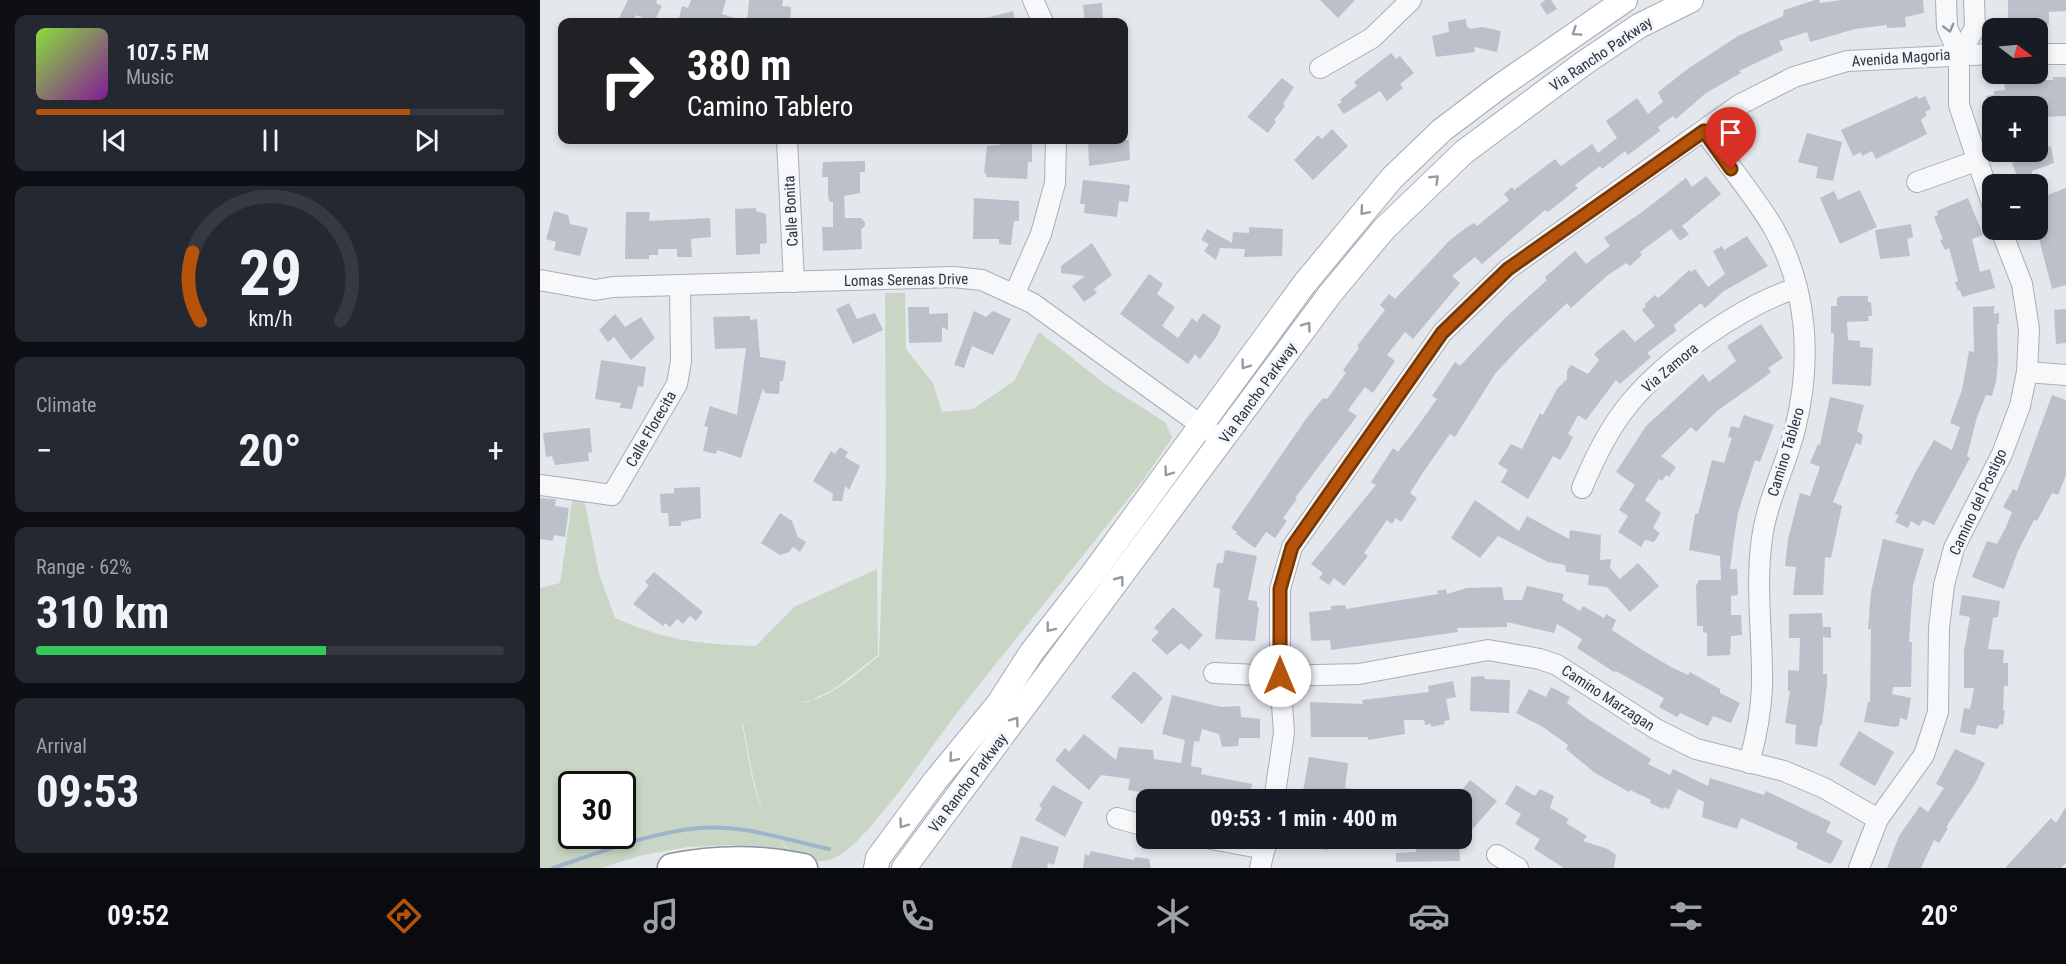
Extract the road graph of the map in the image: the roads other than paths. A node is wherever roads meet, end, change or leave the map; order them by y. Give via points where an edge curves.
1 (1033, 0) edge
2 (1411, 0) edge
3 (1625, 0) edge
4 (1692, 0) edge
5 (1946, 0) edge
6 (1974, 0) edge
7 (1041, 18) edge
8 (1982, 54) edge
9 (2048, 54) edge
10 (2066, 54) edge
11 (1959, 55) junction
12 (1320, 68) dead end
13 (1704, 131) junction
14 (787, 144) edge
15 (1056, 144) edge
16 (1976, 161) junction
17 (1982, 177) edge
18 (1917, 182) dead end
19 (2005, 240) edge
20 (540, 280) edge
21 (794, 282) junction
22 (680, 286) junction
23 (1797, 288) junction
24 (1015, 293) junction
25 (2027, 372) junction
26 (2066, 375) edge
27 (1202, 425) junction
28 (1223, 441) junction
29 (540, 485) edge
30 (1582, 488) dead end
31 (1214, 673) dead end
32 (1280, 676) junction
33 (1749, 763) junction
34 (1276, 789) edge
35 (1117, 818) dead end
36 (1878, 819) junction
37 (1136, 823) edge
38 (1265, 849) edge
39 (1497, 855) dead end
40 (672, 868) edge
41 (803, 868) edge
42 (876, 868) edge
43 (904, 868) edge
44 (1260, 868) edge
45 (1518, 868) edge
46 (1859, 868) edge

1 - 7 street
2 - 12 street via 1372,38
3 -> 27 main road, Via Rancho Parkway via 1442,130 1392,178 1305,283
28 -> 4 main road, Via Rancho Parkway via 1365,251 1464,152 1639,26
5 -> 11 street via 1947,27
6 - 11 street via 1975,28
8 - 11 street, Avenida Magoria
9 - 10 street
11 - 13 street, Avenida Magoria via 1847,61 1784,82 1739,105
11 - 16 street via 1959,105
13 - 23 street, Camino Tablero via 1772,226
13 - 32 street, Avenida Magoria via 1508,269 1442,333 1292,547 1280,589
14 - 21 street, Calle Bonita
15 - 24 street via 1055,183 1047,214
16 - 17 street
16 - 18 street
19 - 25 street, Camino del Postigo via 2022,284 2029,329
20 - 22 street, Lomas Serenas Drive via 595,290
21 - 22 street, Lomas Serenas Drive
21 - 24 street, Lomas Serenas Drive via 953,277 982,280
22 - 29 street, Calle Florecita via 678,384 612,495
23 - 30 street, Via Zamora via 1747,308 1671,364 1629,404 1593,460
23 - 33 street, Camino Tablero via 1806,342 1804,388 1795,431 1762,536 1762,687
24 - 27 street, Lomas Serenas Drive
25 - 26 street
25 - 36 street, Camino del Postigo via 2017,416 1954,548 1944,585 1938,712 1924,755
27 - 28 street, Lomas Serenas Drive
27 -> 42 main road, Via Rancho Parkway via 1031,653 999,703 920,800 878,858
43 -> 28 main road, Via Rancho Parkway
31 - 32 street, Camino Marzagan
32 - 33 street, Camino Marzagan via 1359,674 1488,650 1540,659 1696,749
32 - 34 street, Avenida Magoria via 1284,733
33 - 36 street, Camino Marzagan via 1784,771 1824,788
35 - 37 street
36 - 46 street, Camino del Postigo
38 - 44 street
39 - 45 street
40 - 41 highway via 731,860

